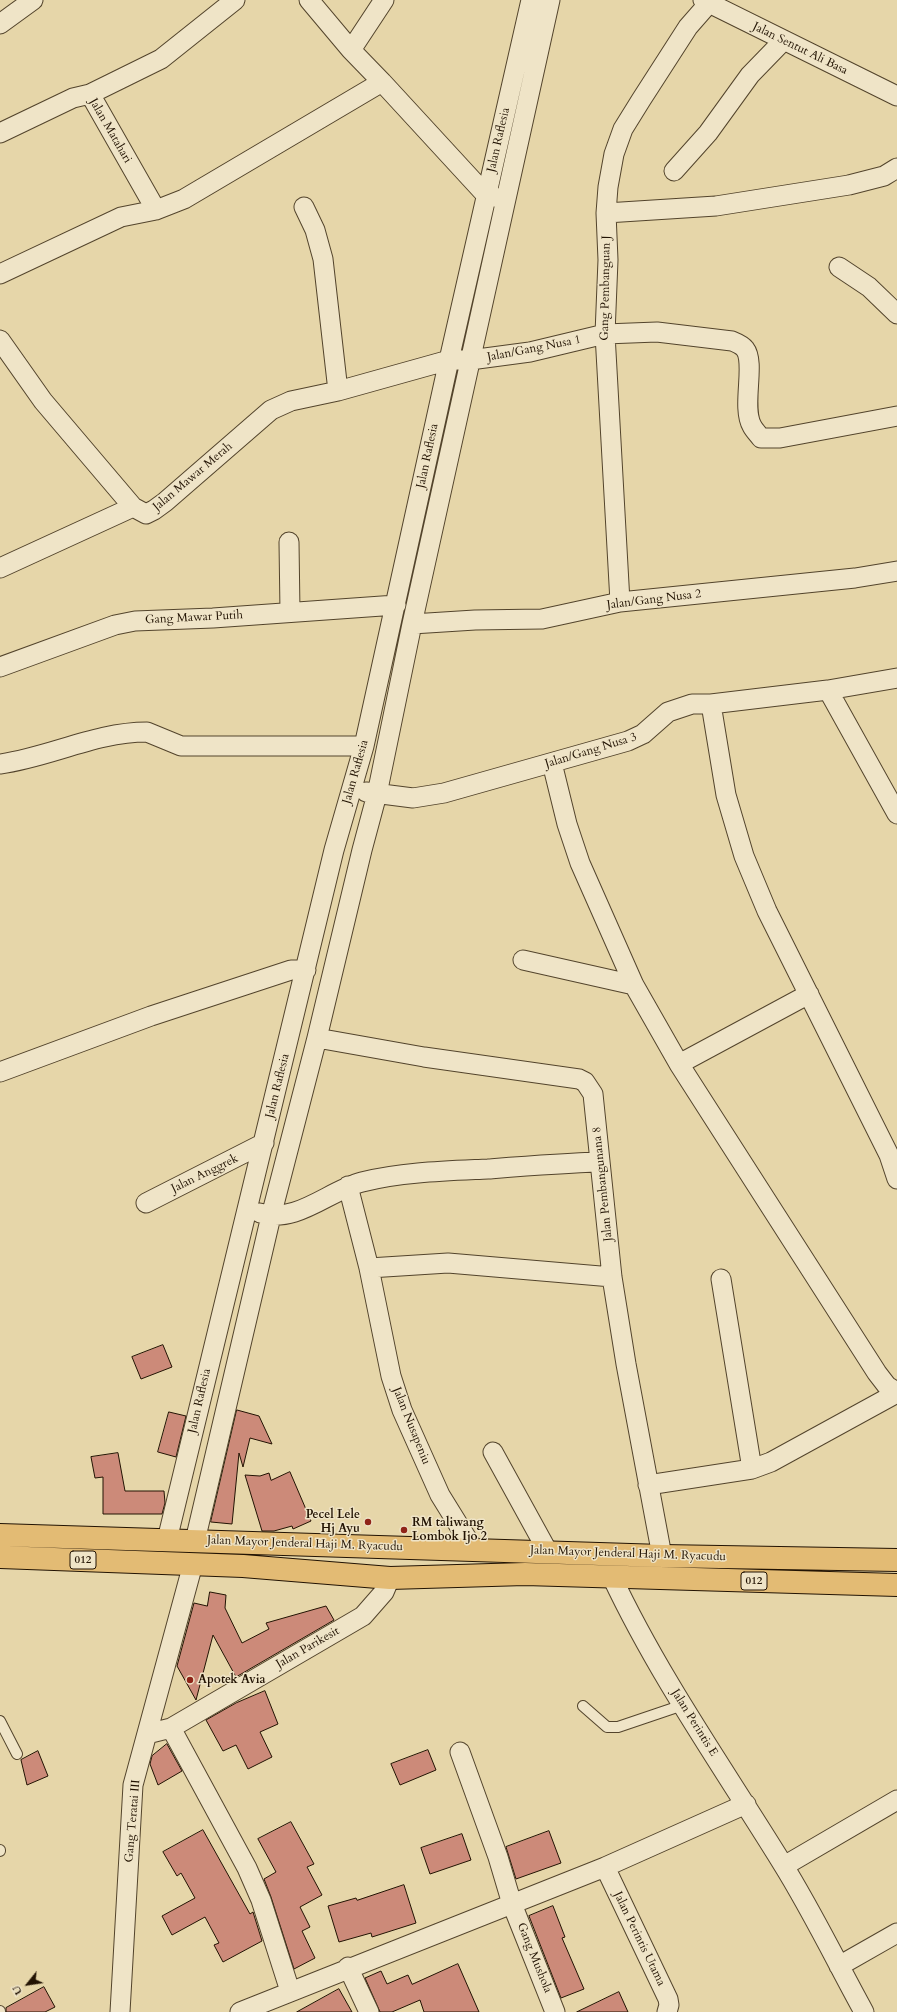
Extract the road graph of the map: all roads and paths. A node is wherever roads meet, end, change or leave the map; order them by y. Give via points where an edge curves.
1 (32, 0) edge
2 (235, 0) edge
3 (309, 0) edge
4 (384, 0) edge
5 (531, 0) edge
6 (550, 0) edge
7 (706, 1) edge
8 (0, 24) edge
9 (783, 41) junction
10 (351, 50) junction
11 (382, 82) junction
12 (90, 94) junction
13 (897, 96) edge
14 (0, 133) edge
15 (897, 168) edge
16 (674, 171) dead end
17 (496, 197) junction
18 (304, 207) dead end
19 (156, 210) junction
20 (606, 213) junction
21 (839, 267) dead end
22 (0, 274) edge
23 (897, 314) edge
24 (605, 334) junction
25 (0, 340) edge
26 (460, 360) junction
27 (338, 391) junction
28 (897, 416) edge
29 (133, 507) junction
30 (289, 542) dead end
31 (0, 568) edge
32 (897, 571) edge
33 (620, 602) junction
34 (396, 605) junction
35 (290, 612) junction
36 (412, 624) junction
37 (395, 657) junction
38 (0, 667) edge
39 (897, 678) edge
40 (828, 690) junction
41 (712, 704) junction
42 (364, 746) junction
43 (552, 763) junction
44 (0, 764) edge
45 (352, 789) junction
46 (375, 794) junction
47 (897, 814) edge
48 (523, 960) dead end
49 (306, 970) junction
50 (634, 985) junction
51 (809, 994) junction
52 (317, 1038) junction
53 (680, 1064) junction
54 (0, 1072) edge
55 (264, 1143) junction
56 (893, 1156) edge
57 (600, 1162) junction
58 (897, 1180) edge
59 (348, 1186) junction
60 (146, 1203) dead end
61 (259, 1212) junction
62 (369, 1268) junction
63 (612, 1277) junction
64 (722, 1279) dead end
65 (897, 1392) edge
66 (493, 1452) dead end
67 (752, 1469) junction
68 (648, 1485) junction
69 (0, 1535) edge
70 (181, 1541) junction
71 (479, 1550) junction
72 (548, 1552) junction
73 (662, 1556) junction
74 (0, 1557) edge
75 (897, 1560) edge
76 (182, 1564) junction
77 (525, 1574) junction
78 (606, 1577) junction
79 (390, 1578) junction
80 (897, 1585) edge
81 (683, 1705) junction
82 (583, 1706) dead end
83 (0, 1721) edge
84 (171, 1728) junction
85 (147, 1734) junction
86 (460, 1752) dead end
87 (17, 1754) dead end
88 (897, 1800) edge
89 (746, 1804) junction
90 (784, 1866) junction
91 (605, 1867) junction
92 (512, 1904) junction
93 (897, 1934) edge
94 (839, 1966) junction
95 (348, 1967) junction
96 (290, 1991) junction
97 (120, 2012) edge
98 (240, 2012) edge
99 (369, 2012) edge
100 (555, 2012) edge
101 (667, 2012) edge
102 (864, 2012) edge

1 - 8 street
2 - 12 street via 161,59
3 - 10 street
4 - 10 street
5 - 17 street, Jalan Raflesia
6 - 17 street, Jalan Raflesia
7 - 9 street, Jalan Sentut Ali Basa
7 - 20 street, Gang Pembanguan J via 623,129 614,154
9 - 13 street, Jalan Sentut Ali Basa
9 - 16 street via 750,75 708,133
10 - 11 street
11 - 17 street
11 - 19 street via 184,199
12 - 14 street, Jalan Matahari via 73,98
12 - 19 street, Jalan Matahari
15 - 20 street via 884,176 849,185 731,204
17 - 26 street, Jalan Raflesia
18 - 27 street via 315,230 323,259
19 - 22 street via 121,217
20 - 24 street, Gang Pembanguan J via 608,260
21 - 23 street via 869,287
24 - 26 street, Jalan/Gang Nusa 1 via 530,352
24 - 28 street, Jalan/Gang Nusa 1 via 657,332 740,344 746,350 748,361 748,404 751,425 761,438 780,438
24 - 33 street, Gang Pembanguan J
25 - 29 street, Jalan Mawar Merah via 43,400
26 - 27 street, Jalan Mawar Merah
26 - 34 street, Jalan Raflesia
26 - 36 street, Jalan Raflesia
27 - 29 street, Jalan Mawar Merah via 291,401 271,410 154,510 146,514
29 - 31 street
30 - 35 street
32 - 33 street, Jalan/Gang Nusa 2 via 855,578
33 - 36 street, Jalan/Gang Nusa 2 via 542,619
34 - 35 street, Gang Mawar Putih
34 - 37 street, Jalan Raflesia
35 - 38 street, Gang Mawar Putih via 135,621 115,625
36 - 37 street, Jalan Raflesia
37 - 42 street, Jalan Raflesia
37 - 46 street, Jalan Raflesia
39 - 40 street, Jalan/Gang Nusa 3
40 - 41 street, Jalan/Gang Nusa 3
40 - 47 street
41 - 43 street, Jalan/Gang Nusa 3 via 692,704 676,708 643,734
41 - 51 street via 726,795 744,856 767,911
42 - 44 street via 181,746 151,733 141,732 109,736
42 - 45 street, Jalan Raflesia
43 - 46 street, Jalan/Gang Nusa 3 via 444,793 413,798
43 - 50 street via 567,824 580,863
45 - 46 street, Jalan/Gang Nusa 3
45 - 49 street, Jalan Raflesia via 334,850
46 - 52 street, Jalan Raflesia
48 - 50 street
49 - 54 street via 291,970 151,1016
49 - 55 street, Jalan Raflesia
50 - 53 street
51 - 53 street
51 - 56 street
52 - 57 street, Jalan Pembangunana 8 via 424,1057 579,1079 585,1082 593,1094
52 - 61 street, Jalan Raflesia
53 - 65 street via 877,1373 887,1386
55 - 60 street, Jalan Anggrek
55 - 61 street, Jalan Raflesia
56 - 58 street
57 - 59 street via 422,1172
57 - 63 street, Jalan Pembangunana 8
59 - 61 street via 283,1216
59 - 62 street, Jalan Nusapeniu
61 - 70 street, Jalan Raflesia
61 - 70 street, Jalan Raflesia
62 - 63 street via 448,1263
62 - 71 street, Jalan Nusapeniu via 391,1376 402,1410 440,1495
63 - 68 street, Jalan Pembangunana 8
64 - 67 street
65 - 67 street via 771,1462
66 - 72 street
67 - 68 street
68 - 73 street, Jalan Pembangunana 8
69 - 70 main road, Jalan Mayor Jenderal Haji M. Ryacudu
70 - 71 main road, Jalan Mayor Jenderal Haji M. Ryacudu
71 - 72 main road, Jalan Mayor Jenderal Haji M. Ryacudu
71 - 77 main road via 494,1556 530,1558 533,1566
72 - 73 main road, Jalan Mayor Jenderal Haji M. Ryacudu / 012
72 - 78 main road via 545,1560 547,1568 585,1570
73 - 75 main road, Jalan Mayor Jenderal Haji M. Ryacudu / 012
74 - 76 main road, Jalan Mayor Jenderal Haji M. Ryacudu / 012
76 - 79 main road, Jalan Mayor Jenderal Haji M. Ryacudu via 243,1566
76 - 85 street, Gang Teratai III
77 - 78 main road, Jalan Mayor Jenderal Haji M. Ryacudu
77 - 79 main road, Jalan Mayor Jenderal Haji M. Ryacudu
78 - 80 main road, Jalan Mayor Jenderal Haji M. Ryacudu / 012
78 - 81 street, Jalan Perintis E
79 - 84 street, Jalan Parikesit via 381,1597 362,1616
81 - 82 lane via 618,1727 607,1727
81 - 89 street, Jalan Perintis E
83 - 87 lane
84 - 85 street, Jalan Parikesit
84 - 96 street via 247,1868 261,1900
85 - 97 street, Gang Teratai III via 133,1785
86 - 92 street, Gang Mushola
88 - 90 street
89 - 90 street, Jalan Perintis E
89 - 91 street
90 - 94 street, Jalan Perintis E
91 - 92 street
91 - 101 street, Jalan Perintis Utama via 668,2000
92 - 95 street
92 - 100 street, Gang Mushola
93 - 94 street
94 - 102 street, Jalan Perintis E
95 - 96 street
95 - 99 street
96 - 98 street

